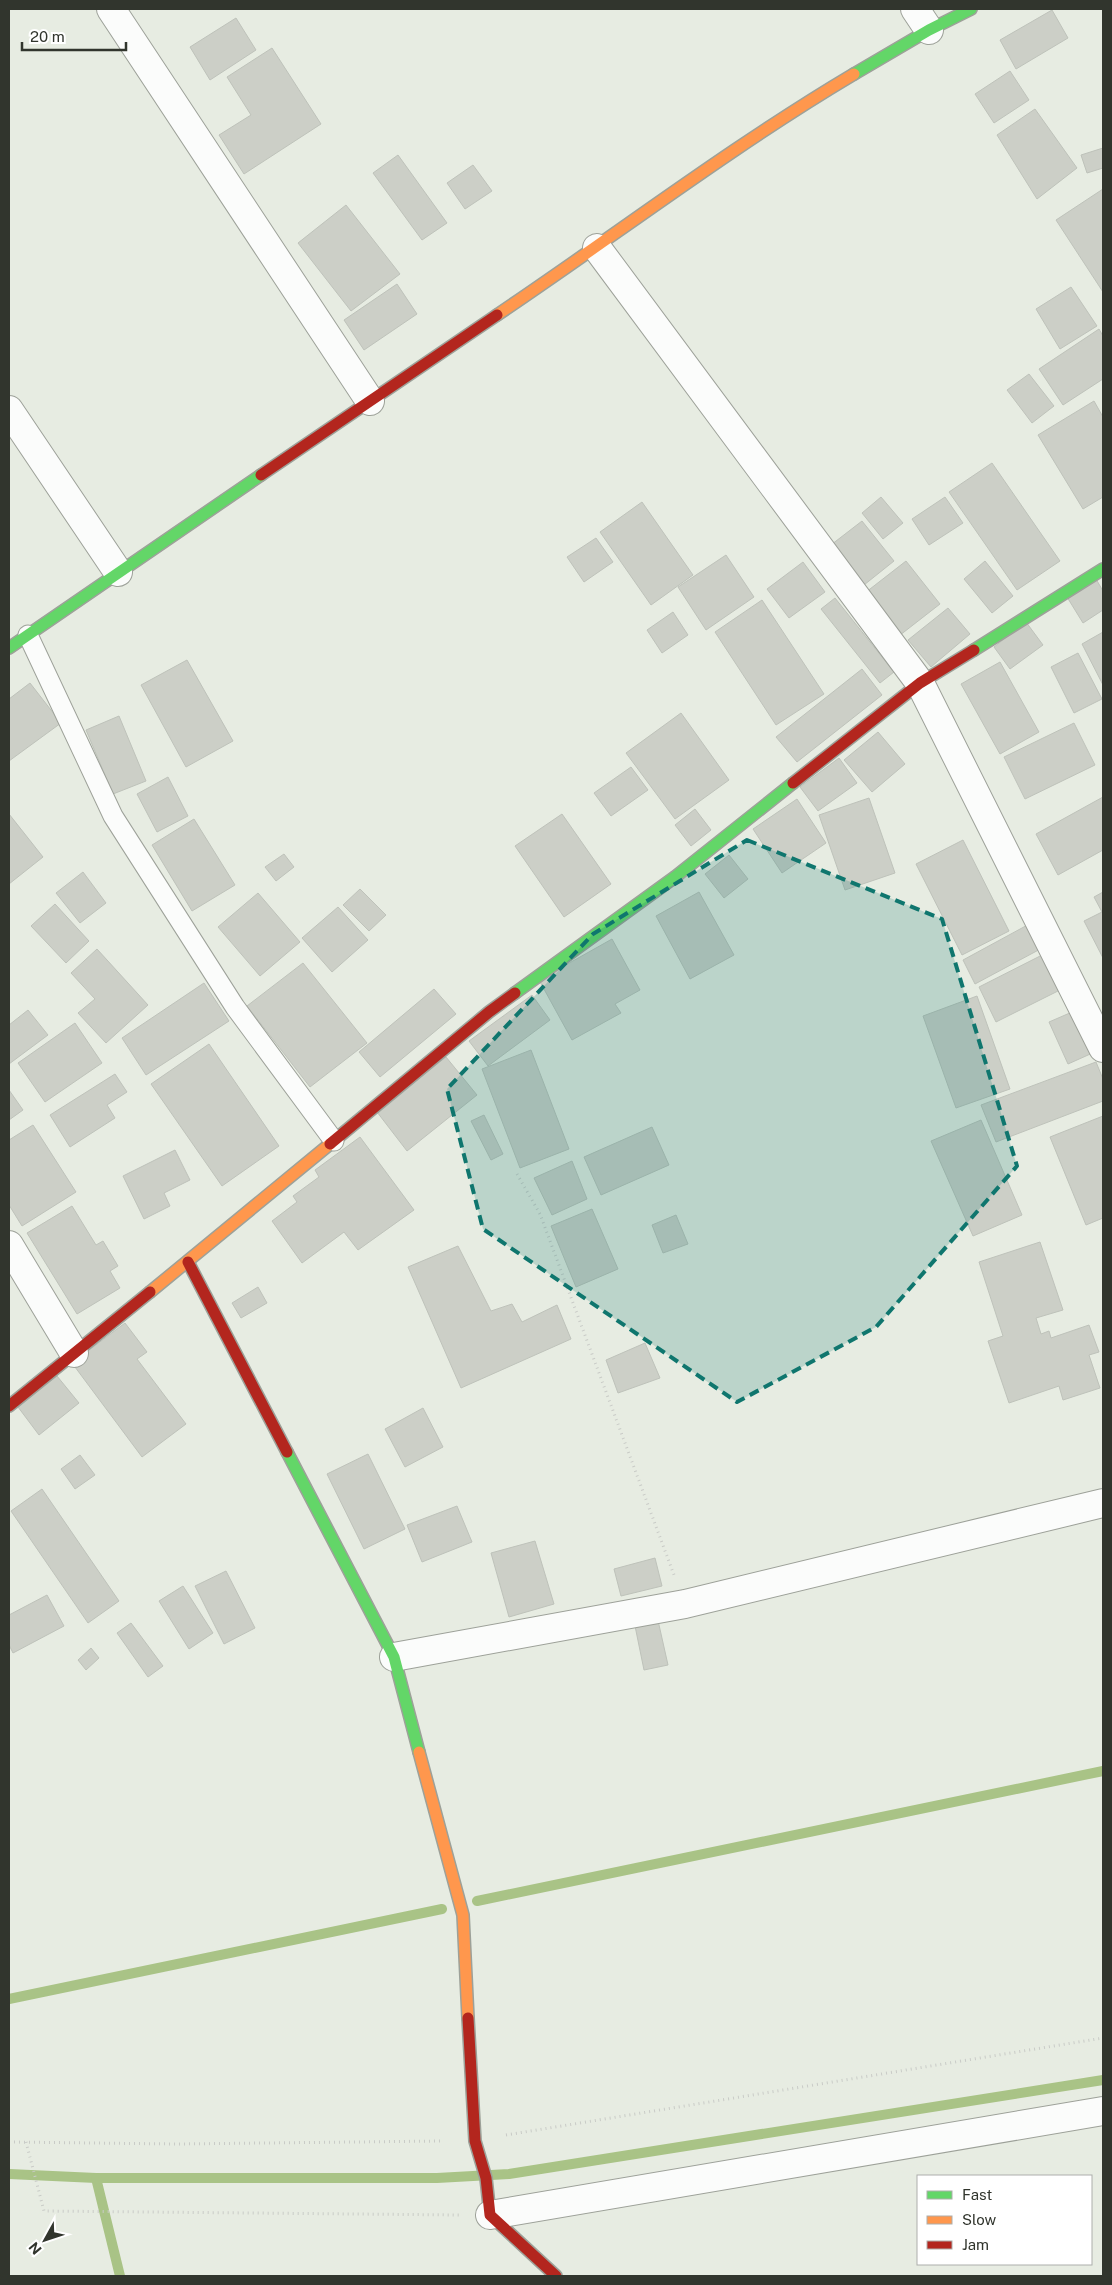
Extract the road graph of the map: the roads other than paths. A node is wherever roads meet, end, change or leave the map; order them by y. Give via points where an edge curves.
1 (111, 9) edge
2 (971, 9) edge
3 (922, 19) edge
4 (597, 248) junction
5 (370, 401) junction
6 (9, 410) edge
7 (1103, 569) edge
8 (118, 572) junction
9 (28, 635) junction
10 (9, 648) edge
11 (920, 683) junction
12 (1102, 1041) edge
13 (334, 1141) junction
14 (9, 1245) edge
15 (188, 1262) junction
16 (74, 1353) junction
17 (9, 1406) edge
18 (1103, 1503) edge
19 (394, 1657) junction
20 (1103, 2111) edge
21 (490, 2207) junction
22 (556, 2276) edge

1 - 5 street
2 - 3 street
3 - 4 street
4 - 5 street
4 - 11 street
5 - 8 street
6 - 8 street
7 - 11 street
8 - 9 street
9 - 10 street
9 - 13 lane via 113,816 235,1007
11 - 12 street
11 - 13 street via 675,877 489,1012
13 - 15 street
14 - 16 street
15 - 16 street
15 - 19 street
16 - 17 street
18 - 19 street via 685,1604
19 - 21 street via 463,1915 475,2140 482,2158
20 - 21 street
21 - 22 street

